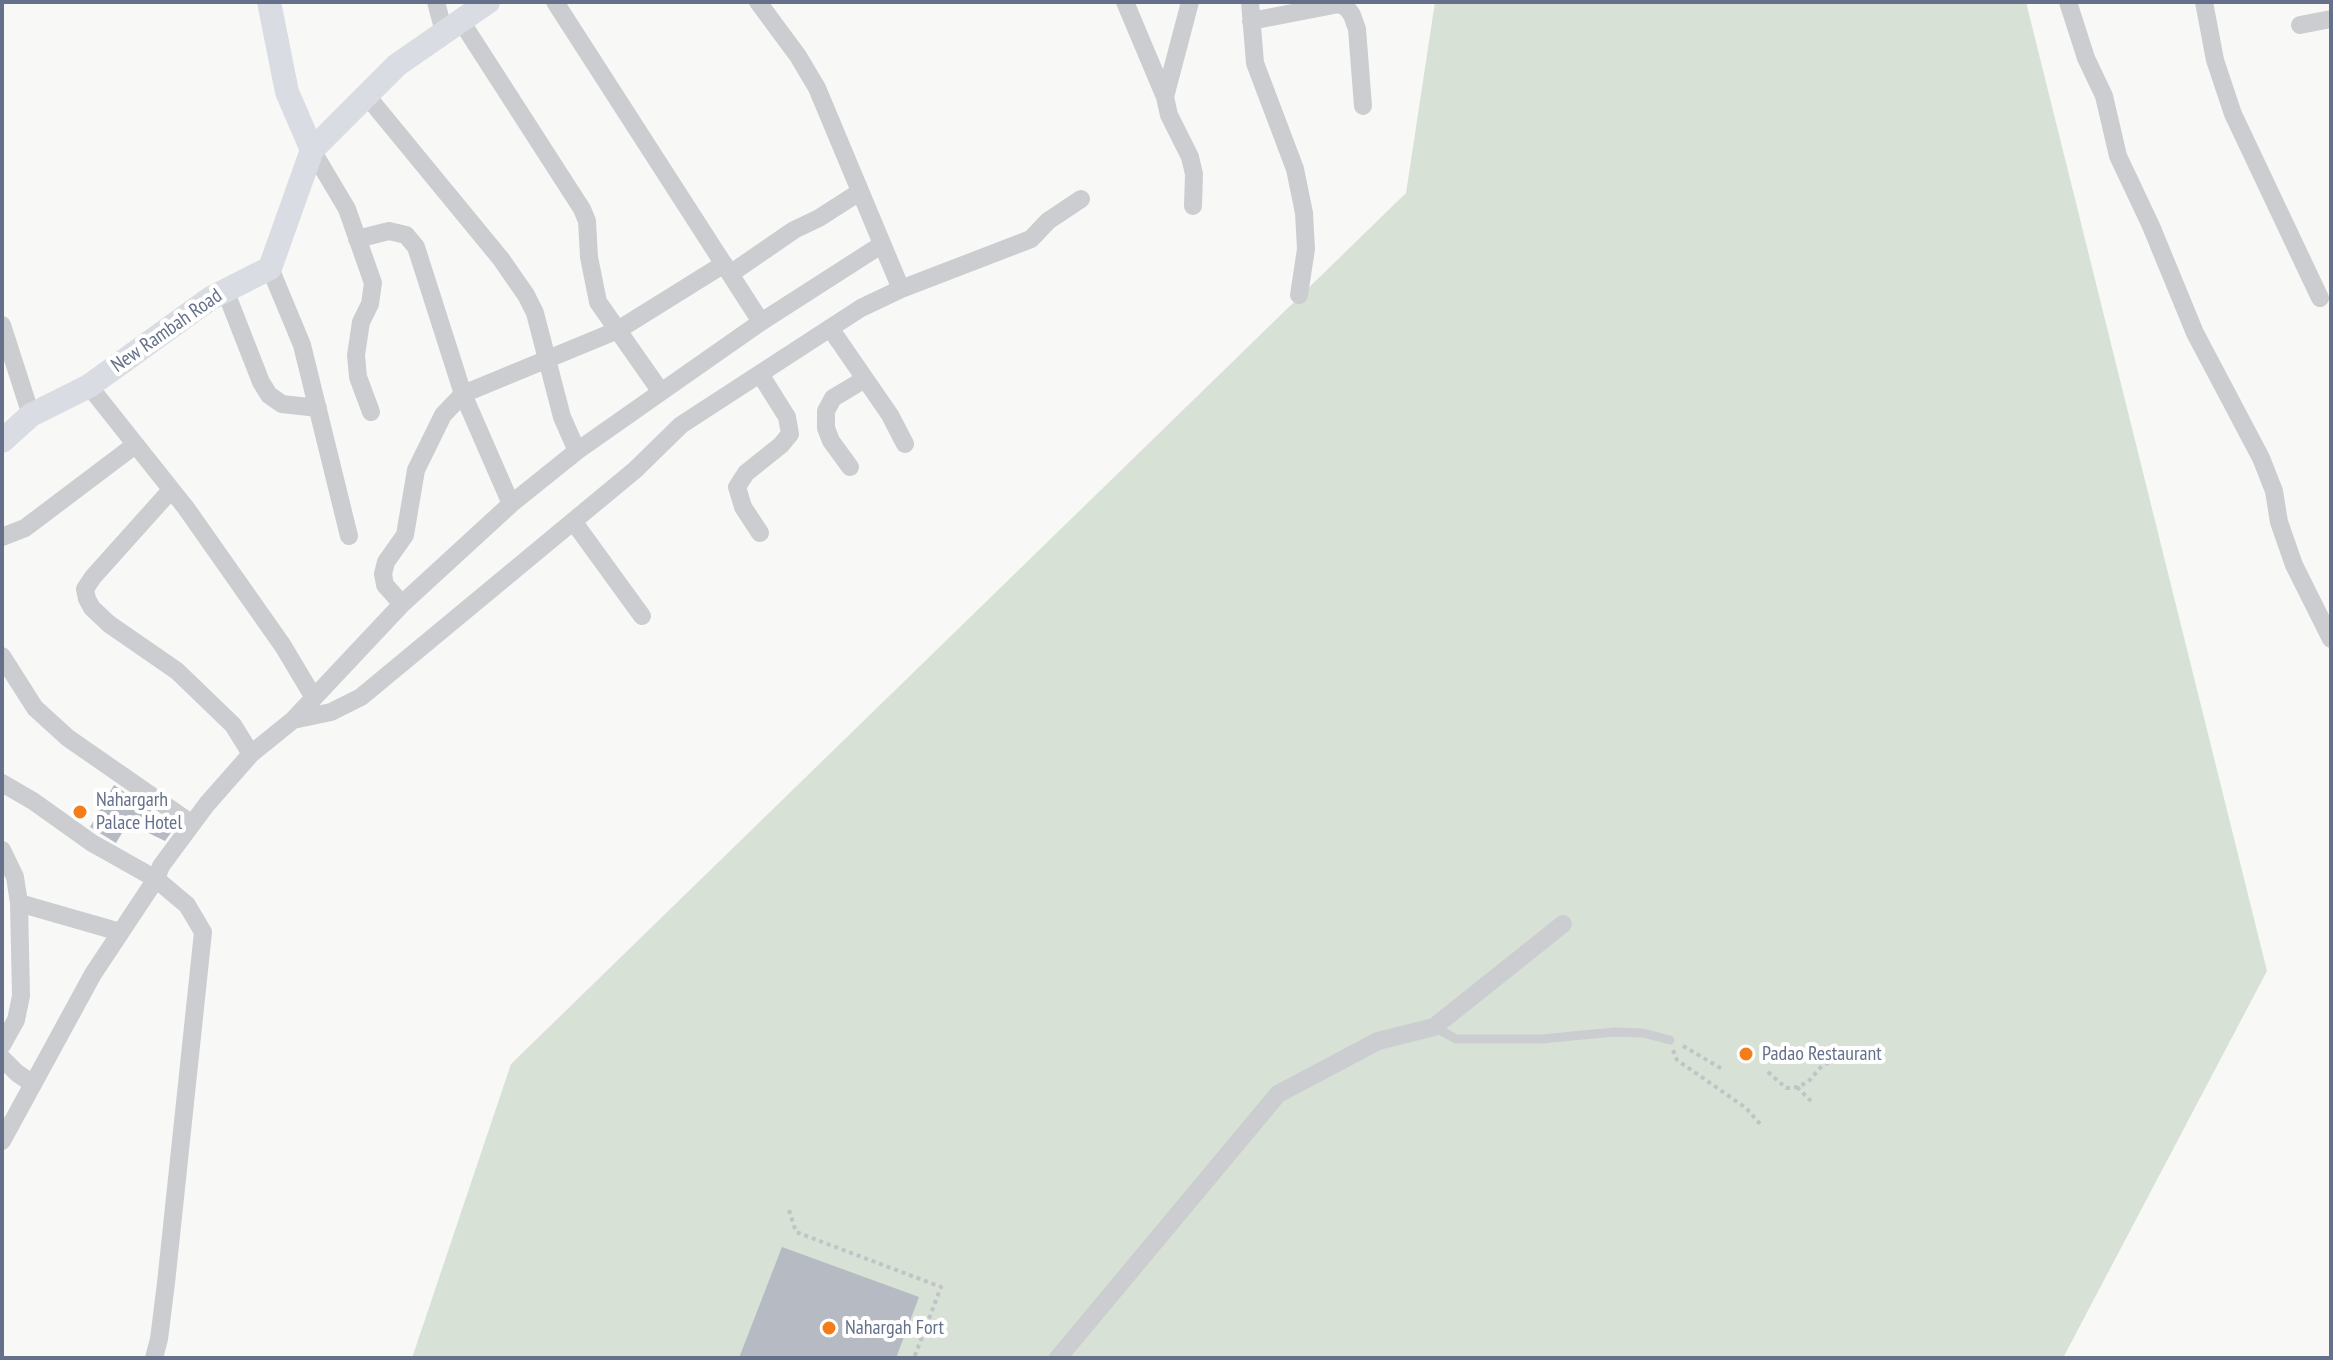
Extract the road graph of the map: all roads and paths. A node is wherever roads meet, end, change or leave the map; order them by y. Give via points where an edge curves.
1 (269, 2) edge
2 (436, 2) edge
3 (488, 2) edge
4 (555, 2) edge
5 (758, 2) edge
6 (1125, 2) edge
7 (1190, 2) edge
8 (2068, 2) edge
9 (2204, 2) edge
10 (1251, 12) edge
11 (2331, 19) edge
12 (2300, 25) dead end
13 (452, 27) junction
14 (367, 96) junction
15 (1165, 97) junction
16 (1363, 106) dead end
17 (312, 150) junction
18 (858, 193) junction
19 (1081, 199) dead end
20 (1193, 206) dead end
21 (357, 239) junction
22 (881, 245) junction
23 (270, 268) junction
24 (727, 269) junction
25 (901, 289) junction
26 (225, 290) junction
27 (1299, 295) dead end
28 (2320, 298) dead end
29 (761, 322) junction
30 (2, 325) edge
31 (830, 328) junction
32 (618, 330) junction
33 (548, 361) junction
34 (760, 374) junction
35 (865, 379) junction
36 (89, 386) junction
37 (661, 392) junction
38 (463, 394) junction
39 (318, 408) junction
40 (371, 412) dead end
41 (31, 415) junction
42 (2, 441) edge
43 (905, 444) dead end
44 (135, 445) junction
45 (577, 451) junction
46 (850, 467) dead end
47 (171, 490) junction
48 (511, 504) junction
49 (573, 521) junction
50 (760, 533) dead end
51 (349, 536) dead end
52 (2, 537) edge
53 (402, 604) junction
54 (642, 616) dead end
55 (2331, 639) edge
56 (2, 656) edge
57 (314, 698) junction
58 (293, 720) junction
59 (251, 754) junction
60 (2, 783) edge
61 (192, 824) junction
62 (2, 850) edge
63 (156, 879) junction
64 (19, 903) junction
65 (1563, 924) dead end
66 (120, 932) junction
67 (1434, 1027) junction
68 (1670, 1040) junction
69 (2, 1045) edge
70 (1843, 1055) dead end
71 (2, 1058) edge
72 (1724, 1070) dead end
73 (1768, 1072) dead end
74 (33, 1084) junction
75 (1797, 1087) junction
76 (1811, 1101) dead end
77 (1760, 1124) dead end
78 (2, 1141) edge
79 (789, 1210) dead end
80 (154, 1358) edge
81 (914, 1358) edge
82 (1058, 1358) edge

1 - 17 street via 287,92
2 - 13 street
3 - 13 street
4 - 24 street
5 - 18 street via 817,88
6 - 15 street
7 - 15 street
8 - 55 street via 2104,96 2118,156 2195,333 2261,458 2294,565
9 - 28 street via 2233,114
10 - 16 street via 1339,4 1347,8 1357,29
10 - 27 street via 1255,63 1295,169 1304,213 1306,249
11 - 12 street
13 - 14 street via 397,65
13 - 32 street via 582,209 598,302
14 - 17 street
14 - 33 street via 518,283 535,313
15 - 20 street via 1190,157
17 - 21 street via 347,209
17 - 23 street
18 - 22 street
18 - 24 street
19 - 25 street via 1031,239
21 - 38 street via 389,231 406,235 416,247
21 - 40 street via 373,283 356,355
22 - 25 street
22 - 29 street
23 - 26 street, New Rambah Road
23 - 39 street via 302,345
24 - 29 street
24 - 32 street
25 - 31 street
26 - 36 street, New Rambah Road
26 - 39 street via 269,395 282,404
29 - 37 street
30 - 41 street
31 - 34 street
31 - 35 street
32 - 33 street
32 - 37 street
33 - 38 street
33 - 45 street
34 - 49 street via 681,425
34 - 50 street via 787,417 790,434 737,487
35 - 43 street
35 - 46 street via 833,398 826,411 831,441
36 - 41 street, New Rambah Road
36 - 44 street
37 - 45 street
38 - 48 street
38 - 53 street via 443,415 416,470 405,535 386,562 385,585
39 - 51 street
41 - 42 street, New Rambah Road
44 - 47 street
44 - 52 street via 25,528
45 - 48 street
47 - 57 street
47 - 59 street via 93,577 85,589 87,599 109,624 177,671 233,725
48 - 53 street
49 - 54 street
49 - 58 street via 361,697 331,712
53 - 57 street
56 - 61 street via 35,708 68,738
57 - 58 street
58 - 59 street
59 - 61 street
60 - 63 street
61 - 63 street
62 - 64 street via 15,877
63 - 66 street
63 - 80 street via 187,905 203,932
64 - 66 street
64 - 69 street via 21,996 16,1020
65 - 67 street
66 - 74 street
67 - 68 lane via 1456,1039 1614,1032
67 - 82 street via 1378,1041 1278,1094
68 - 72 path
68 - 77 path via 1677,1060 1746,1108
70 - 75 path
71 - 74 street
73 - 75 path via 1786,1088
74 - 78 street
75 - 76 path
79 - 81 path via 796,1232 941,1287

